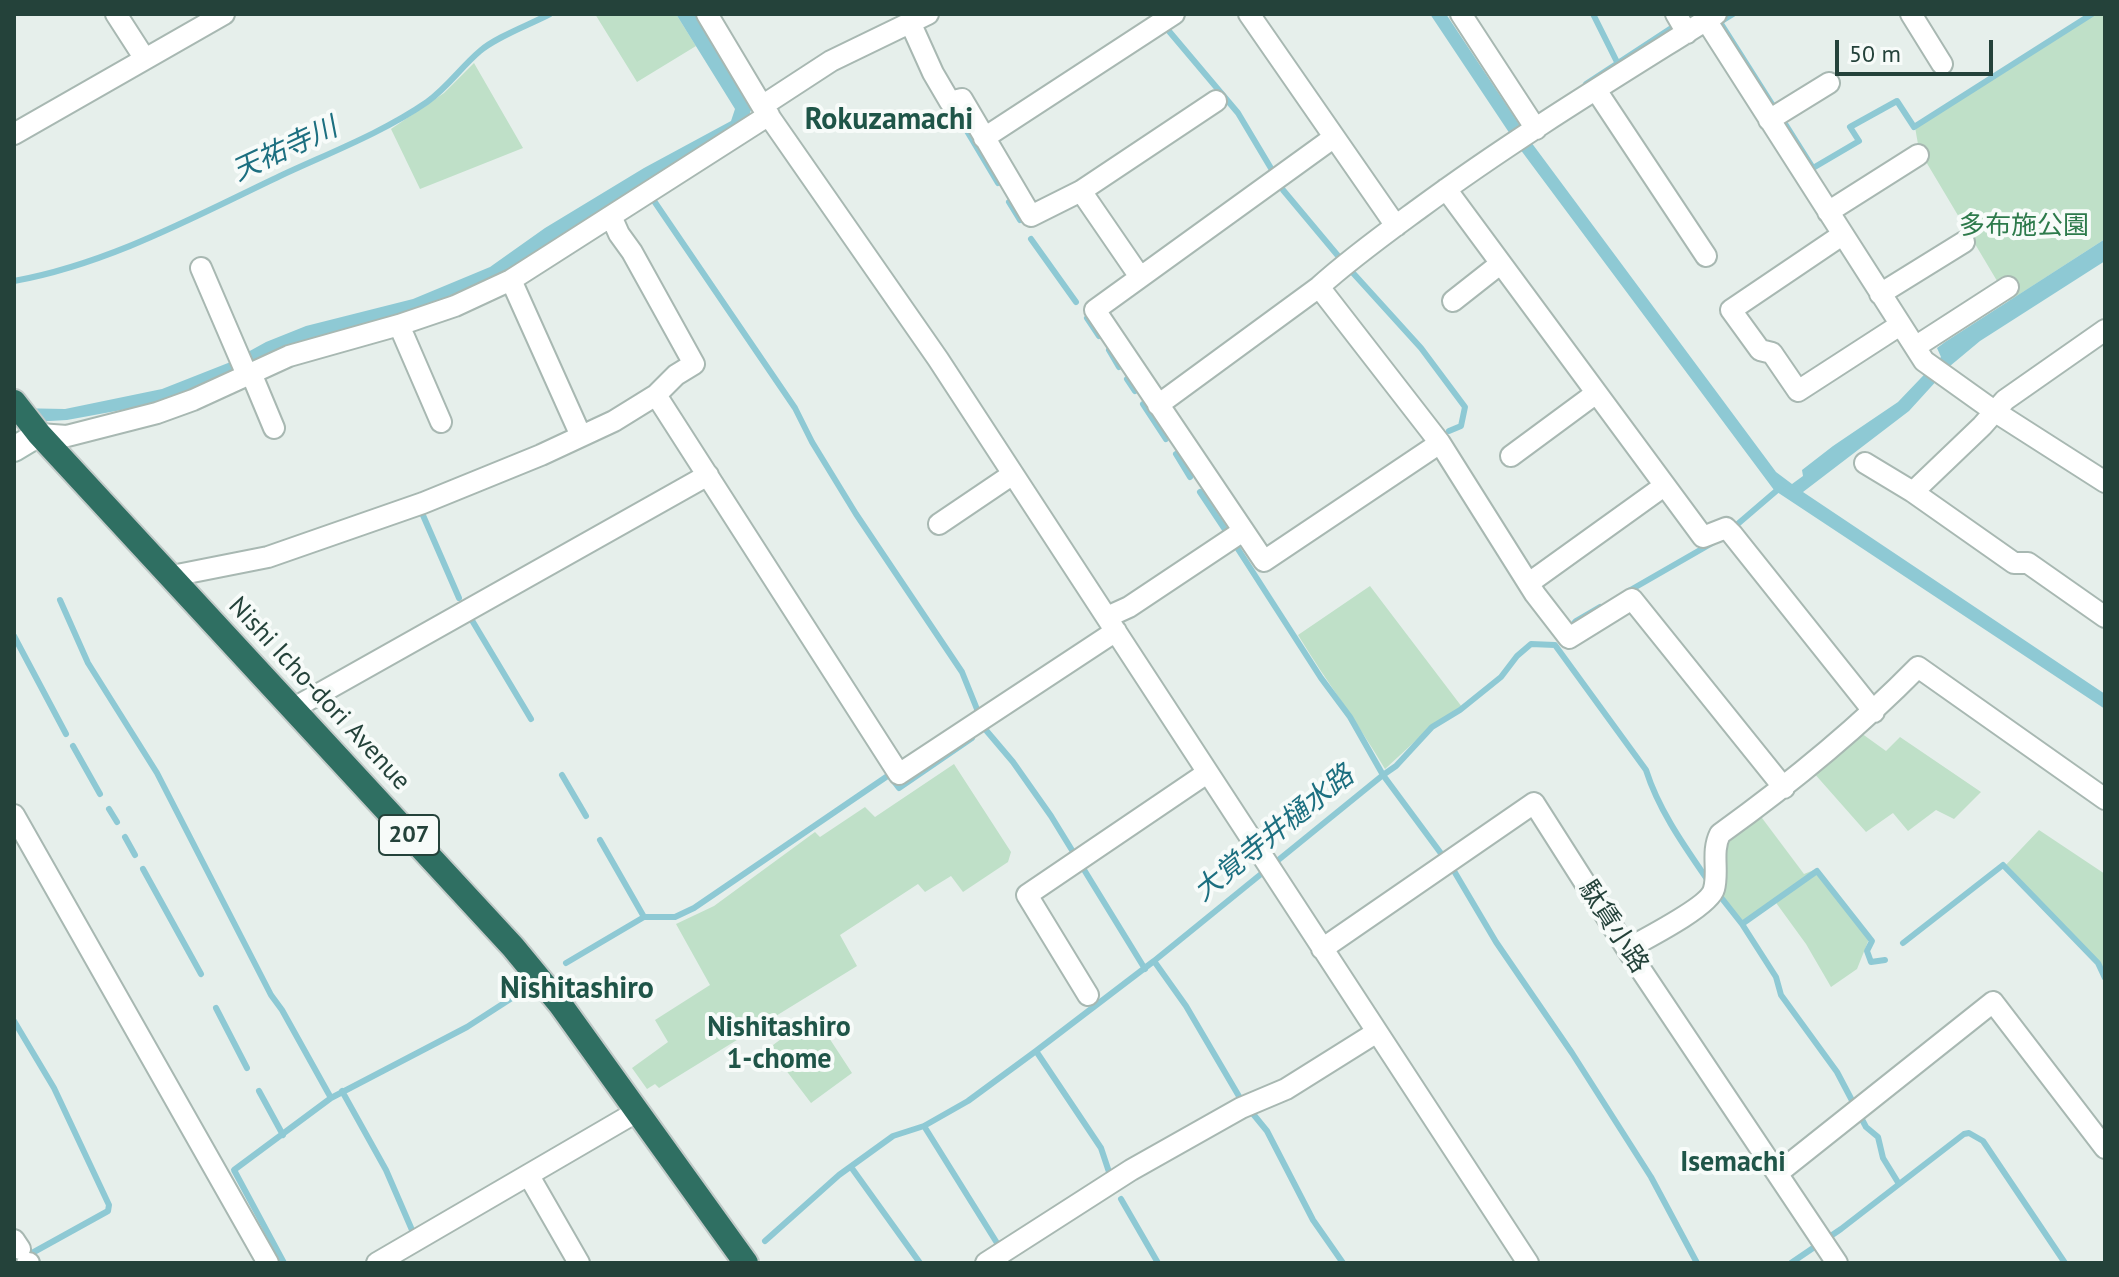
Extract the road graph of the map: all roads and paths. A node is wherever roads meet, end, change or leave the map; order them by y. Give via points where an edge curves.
1 (116, 14) edge
2 (224, 14) edge
3 (707, 14) edge
4 (1174, 14) edge
5 (1249, 14) edge
6 (1461, 14) edge
7 (1676, 14) edge
8 (1911, 14) edge
9 (1711, 17) edge
10 (919, 18) edge
11 (1687, 33) junction
12 (145, 59) junction
13 (1942, 64) dead end
14 (1829, 83) dead end
15 (1596, 90) junction
16 (1216, 101) dead end
17 (765, 110) junction
18 (1769, 120) junction
19 (14, 134) edge
20 (1526, 135) junction
21 (984, 138) junction
22 (1333, 138) junction
23 (1918, 155) dead end
24 (1446, 189) junction
25 (1081, 191) junction
26 (1828, 212) junction
27 (611, 216) junction
28 (1396, 226) junction
29 (1842, 235) junction
30 (1964, 242) dead end
31 (1706, 256) dead end
32 (1500, 264) junction
33 (201, 268) dead end
34 (1140, 277) junction
35 (511, 280) junction
36 (1319, 287) junction
37 (2008, 287) dead end
38 (1880, 294) junction
39 (1453, 301) dead end
40 (399, 325) junction
41 (1900, 325) junction
42 (2105, 330) edge
43 (1919, 354) junction
44 (249, 374) junction
45 (1595, 394) junction
46 (656, 395) junction
47 (14, 402) edge
48 (1158, 405) junction
49 (1994, 411) junction
50 (441, 422) dead end
51 (274, 428) dead end
52 (39, 434) junction
53 (581, 436) junction
54 (1440, 443) junction
55 (14, 449) edge
56 (1511, 456) dead end
57 (1865, 463) dead end
58 (1013, 474) junction
59 (708, 475) junction
60 (2105, 482) edge
61 (1664, 486) junction
62 (1913, 492) junction
63 (939, 524) dead end
64 (1243, 531) junction
65 (172, 576) junction
66 (1529, 583) junction
67 (2105, 617) edge
68 (1111, 624) junction
69 (294, 708) junction
70 (1874, 712) junction
71 (1207, 773) junction
72 (1784, 788) junction
73 (2105, 799) edge
74 (14, 815) edge
75 (1322, 949) junction
76 (1627, 949) junction
77 (1088, 995) dead end
78 (1377, 1032) junction
79 (638, 1111) junction
80 (2105, 1148) edge
81 (1778, 1173) junction
82 (529, 1176) junction
83 (1827, 1249) edge
84 (1525, 1262) edge
85 (268, 1263) edge
86 (377, 1263) edge
87 (579, 1263) edge
88 (746, 1263) edge
89 (986, 1263) edge

1 - 12 street
2 - 12 street
3 - 17 street
4 - 21 street
5 - 22 street
6 - 20 street
7 - 11 street
8 - 13 street
9 - 11 street
9 - 18 street
10 - 17 street via 831,61
10 - 21 street via 933,73 950,102 962,99
11 - 15 street
12 - 19 street
14 - 18 street
15 - 20 street
15 - 31 street
16 - 25 street
17 - 27 street
17 - 58 street
18 - 26 street
20 - 24 street
21 - 25 street via 1031,216
22 - 28 street
22 - 34 street
23 - 26 street
24 - 28 street
24 - 32 street
25 - 34 street
26 - 29 street
27 - 35 street
27 - 46 street via 694,364
28 - 36 street
29 - 38 street
29 - 41 street via 1731,310 1760,350 1772,353 1798,391
30 - 38 street
32 - 39 street
32 - 45 street
33 - 44 street
34 - 48 street via 1095,310
35 - 40 street
35 - 53 street
36 - 48 street
36 - 54 street
37 - 43 street
38 - 41 street
40 - 44 street via 289,356
40 - 50 street
41 - 43 street
42 - 49 street
43 - 49 street
44 - 51 street
44 - 52 street via 157,413 67,436
45 - 56 street
45 - 61 street
46 - 53 street
46 - 59 street
47 - 52 highway, Nishi Icho-dori Avenue / 207
48 - 64 street
49 - 60 street
49 - 62 street
52 - 55 street
52 - 65 highway, Nishi Icho-dori Avenue / 207
53 - 65 street via 423,503 268,557
54 - 64 street via 1264,561
54 - 66 street
57 - 62 street
58 - 63 street
58 - 68 street
59 - 68 street via 899,774
59 - 69 street
61 - 66 street
61 - 70 street via 1703,537 1729,531
62 - 67 street via 2014,563 2028,563
64 - 68 street
65 - 69 highway, Nishi Icho-dori Avenue / 207
66 - 72 street via 1564,632 1632,599
68 - 71 street
69 - 79 highway, Nishi Icho-dori Avenue / 207 via 513,947
70 - 72 street
70 - 73 street via 1918,667
71 - 75 street
71 - 77 street via 1027,895
72 - 76 street via 1720,834 1709,899
74 - 85 street
75 - 76 street, 駄賃小路 via 1534,803
75 - 78 street
76 - 81 street, 駄賃小路
78 - 84 street
78 - 89 street via 1286,1089 1131,1170
79 - 82 street
79 - 88 highway, Nishi Icho-dori Avenue / 207
80 - 81 street via 1993,1002
81 - 83 street, 駄賃小路
82 - 86 street
82 - 87 street

